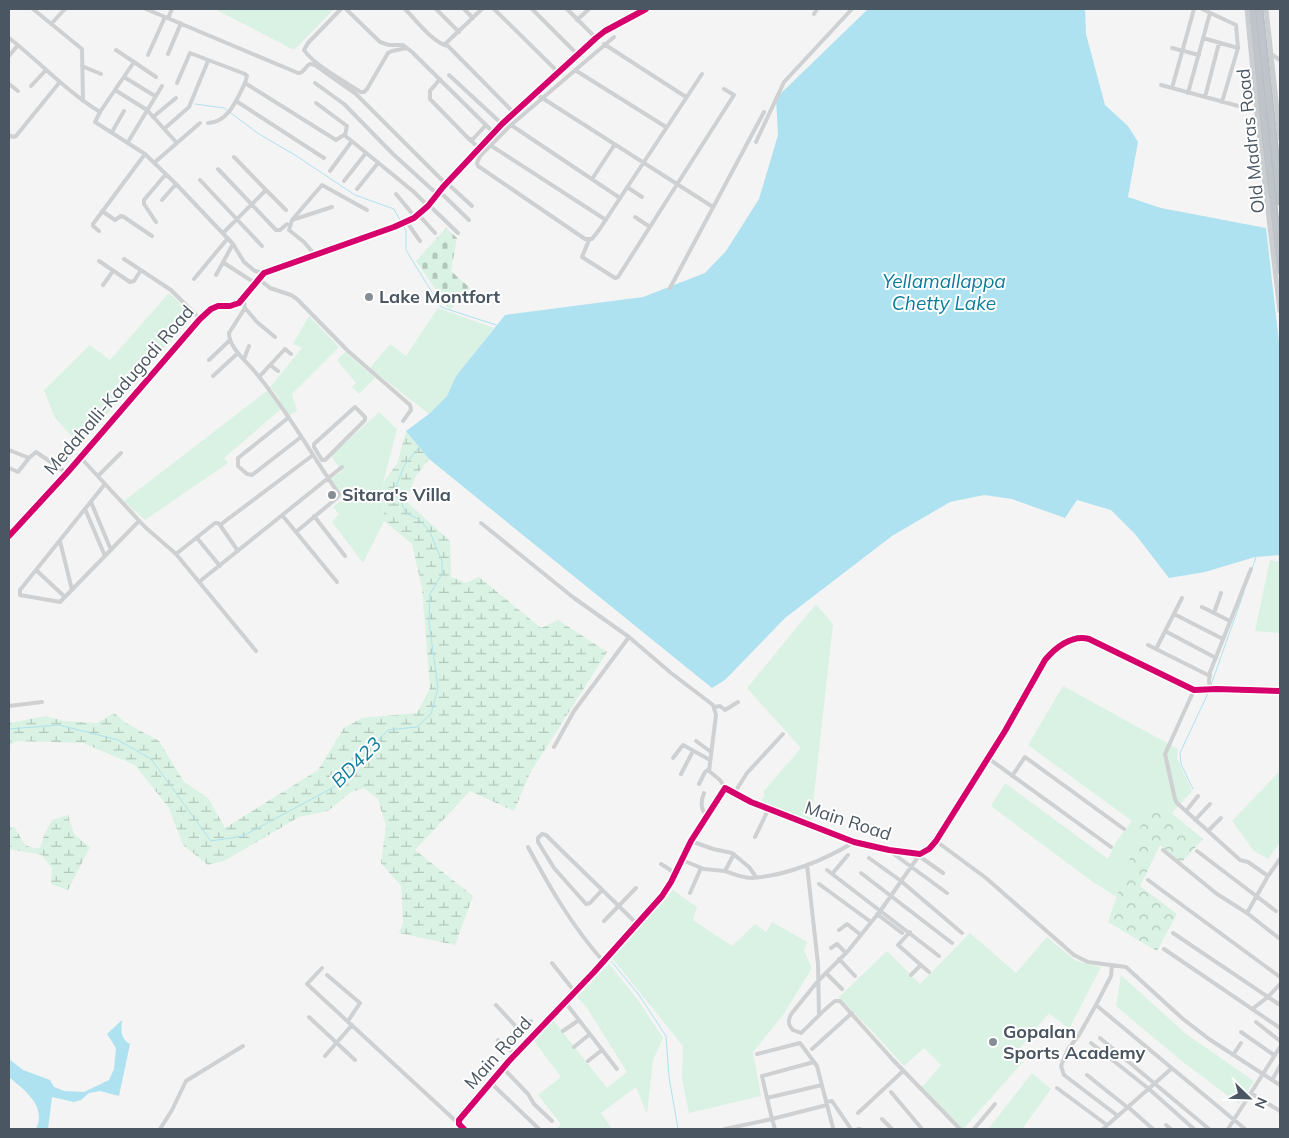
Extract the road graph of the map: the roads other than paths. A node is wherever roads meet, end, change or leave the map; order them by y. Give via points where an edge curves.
1 (33, 9) edge
2 (146, 9) edge
3 (172, 9) edge
4 (342, 9) edge
5 (346, 9) edge
6 (406, 9) edge
7 (436, 9) edge
8 (464, 9) edge
9 (482, 9) edge
10 (494, 9) edge
11 (532, 9) edge
12 (567, 9) edge
13 (589, 9) edge
14 (646, 9) edge
15 (817, 9) edge
16 (852, 9) edge
17 (1194, 9) edge
18 (1202, 9) edge
19 (1247, 9) edge
20 (1252, 9) edge
21 (1259, 9) edge
22 (1266, 9) edge
23 (62, 10) edge
24 (1210, 13) junction
25 (814, 14) dead end
26 (167, 17) junction
27 (473, 18) junction
28 (577, 20) junction
29 (181, 23) junction
30 (51, 24) junction
31 (459, 32) junction
32 (614, 36) dead end
33 (9, 38) edge
34 (596, 38) junction
35 (1203, 38) junction
36 (1220, 43) junction
37 (604, 44) junction
38 (18, 45) junction
39 (444, 45) junction
40 (406, 48) junction
41 (1172, 48) dead end
42 (1238, 48) junction
43 (116, 50) dead end
44 (1182, 51) junction
45 (168, 54) dead end
46 (1271, 54) junction
47 (148, 55) dead end
48 (578, 55) junction
49 (1199, 55) junction
50 (9, 56) edge
51 (208, 60) junction
52 (1280, 60) edge
53 (134, 62) junction
54 (82, 66) junction
55 (46, 70) junction
56 (575, 70) junction
57 (559, 73) junction
58 (101, 74) dead end
59 (702, 74) dead end
60 (449, 75) dead end
61 (156, 76) dead end
62 (124, 77) junction
63 (440, 79) junction
64 (177, 82) dead end
65 (245, 82) junction
66 (59, 83) junction
67 (315, 83) dead end
68 (9, 84) edge
69 (1161, 85) dead end
70 (31, 86) dead end
71 (162, 86) dead end
72 (1172, 88) junction
73 (724, 89) dead end
74 (116, 90) junction
75 (18, 92) dead end
76 (1188, 92) junction
77 (536, 94) junction
78 (155, 96) junction
79 (686, 97) junction
80 (1204, 97) junction
81 (176, 98) dead end
82 (542, 98) junction
83 (83, 101) junction
84 (236, 101) junction
85 (1222, 102) junction
86 (316, 103) dead end
87 (147, 110) junction
88 (124, 111) dead end
89 (1257, 111) junction
90 (100, 112) junction
91 (764, 112) dead end
92 (514, 113) junction
93 (153, 117) junction
94 (200, 123) dead end
95 (208, 123) dead end
96 (502, 124) junction
97 (486, 125) junction
98 (511, 125) junction
99 (666, 127) junction
100 (164, 129) junction
101 (112, 132) junction
102 (494, 132) junction
103 (9, 135) edge
104 (345, 135) junction
105 (1280, 138) edge
106 (470, 139) junction
107 (352, 141) junction
108 (128, 142) junction
109 (176, 142) junction
110 (756, 142) dead end
111 (615, 144) junction
112 (490, 145) junction
113 (479, 148) junction
114 (366, 153) junction
115 (145, 154) junction
116 (234, 157) dead end
117 (324, 158) dead end
118 (154, 163) junction
119 (378, 163) junction
120 (643, 163) junction
121 (218, 169) dead end
122 (330, 171) dead end
123 (166, 174) junction
124 (592, 179) junction
125 (200, 180) dead end
126 (344, 182) dead end
127 (176, 184) junction
128 (447, 184) junction
129 (677, 184) junction
130 (627, 187) junction
131 (357, 189) dead end
132 (266, 190) junction
133 (438, 193) junction
134 (396, 194) dead end
135 (642, 197) dead end
136 (620, 198) junction
137 (162, 200) dead end
138 (1280, 201) edge
139 (252, 204) junction
140 (429, 205) junction
141 (472, 206) dead end
142 (332, 207) dead end
143 (713, 207) junction
144 (286, 210) dead end
145 (367, 210) dead end
146 (102, 211) junction
147 (416, 216) junction
148 (635, 217) dead end
149 (237, 219) junction
150 (292, 220) junction
151 (468, 220) dead end
152 (606, 220) junction
153 (406, 221) junction
154 (156, 222) dead end
155 (287, 224) dead end
156 (650, 226) junction
157 (99, 231) dead end
158 (436, 233) dead end
159 (223, 234) junction
160 (458, 234) dead end
161 (152, 236) dead end
162 (228, 238) junction
163 (589, 240) junction
164 (420, 241) dead end
165 (233, 244) junction
166 (262, 246) dead end
167 (315, 255) junction
168 (124, 259) dead end
169 (99, 260) dead end
170 (224, 263) junction
171 (1278, 267) edge
172 (141, 270) junction
173 (113, 271) junction
174 (264, 273) junction
175 (216, 275) dead end
176 (194, 279) dead end
177 (259, 279) junction
178 (255, 283) junction
179 (103, 285) dead end
180 (670, 288) dead end
181 (243, 298) junction
182 (245, 308) junction
183 (1280, 311) edge
184 (200, 319) junction
185 (274, 337) dead end
186 (230, 340) junction
187 (248, 346) dead end
188 (238, 353) junction
189 (292, 354) dead end
190 (244, 359) junction
191 (209, 360) dead end
192 (270, 365) junction
193 (278, 371) dead end
194 (213, 376) dead end
195 (259, 377) junction
196 (288, 418) junction
197 (403, 420) dead end
198 (301, 438) junction
199 (9, 450) edge
200 (121, 453) dead end
201 (313, 453) junction
202 (80, 457) junction
203 (29, 458) junction
204 (342, 467) dead end
205 (9, 468) edge
206 (67, 473) junction
207 (98, 476) junction
208 (328, 478) junction
209 (106, 484) junction
210 (91, 502) junction
211 (85, 509) junction
212 (282, 515) junction
213 (314, 516) junction
214 (139, 521) junction
215 (481, 523) dead end
216 (220, 526) junction
217 (296, 532) junction
218 (9, 536) edge
219 (196, 538) junction
220 (60, 541) junction
221 (111, 550) junction
222 (238, 551) junction
223 (176, 554) junction
224 (105, 556) junction
225 (345, 556) dead end
226 (220, 566) junction
227 (1250, 569) dead end
228 (36, 570) junction
229 (199, 582) junction
230 (337, 582) dead end
231 (72, 590) junction
232 (1221, 593) dead end
233 (65, 597) junction
234 (1182, 598) dead end
235 (1202, 607) dead end
236 (1214, 613) junction
237 (1174, 614) junction
238 (1230, 621) junction
239 (1165, 631) junction
240 (629, 637) junction
241 (1224, 639) junction
242 (1148, 645) dead end
243 (1156, 649) junction
244 (256, 650) dead end
245 (1216, 658) junction
246 (1210, 676) junction
247 (1210, 689) junction
248 (1194, 690) junction
249 (1280, 691) edge
250 (42, 702) dead end
251 (738, 702) dead end
252 (9, 706) edge
253 (715, 707) junction
254 (783, 734) dead end
255 (696, 741) dead end
256 (554, 747) dead end
257 (693, 751) junction
258 (711, 752) junction
259 (673, 758) dead end
260 (988, 758) junction
261 (710, 760) junction
262 (709, 770) junction
263 (680, 774) dead end
264 (1012, 776) junction
265 (699, 784) dead end
266 (725, 788) junction
267 (735, 792) junction
268 (704, 793) dead end
269 (1198, 796) dead end
270 (1210, 804) dead end
271 (768, 810) junction
272 (1186, 811) junction
273 (707, 817) junction
274 (1221, 818) dead end
275 (1195, 820) junction
276 (1124, 828) dead end
277 (1208, 831) junction
278 (755, 838) dead end
279 (691, 841) junction
280 (936, 841) junction
281 (854, 842) junction
282 (528, 847) dead end
283 (1111, 847) dead end
284 (889, 850) junction
285 (1163, 850) dead end
286 (1197, 851) dead end
287 (734, 854) junction
288 (848, 855) dead end
289 (919, 855) junction
290 (869, 858) dead end
291 (1280, 859) edge
292 (682, 860) junction
293 (661, 864) dead end
294 (807, 865) junction
295 (912, 866) junction
296 (701, 868) junction
297 (827, 870) dead end
298 (725, 872) junction
299 (675, 873) junction
300 (861, 873) dead end
301 (943, 873) dead end
302 (832, 874) junction
303 (1268, 876) junction
304 (756, 877) junction
305 (1148, 880) dead end
306 (901, 881) junction
307 (819, 884) dead end
308 (636, 888) dead end
309 (602, 890) junction
310 (690, 893) dead end
311 (947, 893) dead end
312 (891, 896) junction
313 (1256, 897) junction
314 (618, 906) junction
315 (881, 910) junction
316 (1276, 911) dead end
317 (1247, 913) junction
318 (878, 914) junction
319 (604, 921) dead end
320 (871, 922) junction
321 (637, 924) junction
322 (839, 930) dead end
323 (910, 932) junction
324 (902, 933) dead end
325 (962, 933) dead end
326 (1173, 933) dead end
327 (861, 935) junction
328 (1280, 940) edge
329 (952, 944) dead end
330 (831, 948) dead end
331 (1164, 949) dead end
332 (846, 953) junction
333 (939, 956) dead end
334 (839, 959) junction
335 (603, 961) junction
336 (552, 963) dead end
337 (921, 965) junction
338 (1112, 965) junction
339 (322, 968) dead end
340 (826, 972) junction
341 (929, 972) dead end
342 (327, 975) dead end
343 (910, 975) dead end
344 (855, 976) dead end
345 (1280, 977) edge
346 (818, 981) junction
347 (1280, 984) edge
348 (842, 989) dead end
349 (575, 992) junction
350 (1268, 997) junction
351 (565, 1002) junction
352 (1097, 1003) junction
353 (496, 1005) dead end
354 (1280, 1005) edge
355 (1252, 1009) junction
356 (852, 1013) junction
357 (819, 1015) junction
358 (309, 1017) dead end
359 (579, 1020) junction
360 (348, 1021) junction
361 (531, 1021) dead end
362 (1256, 1022) dead end
363 (352, 1025) junction
364 (1280, 1028) edge
365 (520, 1031) junction
366 (562, 1031) dead end
367 (1242, 1032) dead end
368 (590, 1034) junction
369 (1100, 1038) dead end
370 (498, 1040) dead end
371 (1280, 1041) edge
372 (337, 1043) junction
373 (1091, 1043) dead end
374 (1241, 1043) dead end
375 (243, 1046) dead end
376 (506, 1046) junction
377 (574, 1046) dead end
378 (1280, 1047) edge
379 (812, 1049) dead end
380 (602, 1050) junction
381 (515, 1054) junction
382 (757, 1054) dead end
383 (1233, 1055) junction
384 (325, 1056) dead end
385 (1273, 1057) junction
386 (355, 1060) dead end
387 (588, 1061) dead end
388 (814, 1062) junction
389 (1280, 1065) edge
390 (503, 1068) junction
391 (617, 1069) dead end
392 (1171, 1069) junction
393 (903, 1070) junction
394 (1262, 1074) junction
395 (1087, 1076) dead end
396 (1272, 1080) junction
397 (490, 1082) junction
398 (1156, 1083) junction
399 (822, 1085) junction
400 (1280, 1085) edge
401 (1057, 1088) dead end
402 (1149, 1089) junction
403 (891, 1092) dead end
404 (1254, 1095) dead end
405 (767, 1098) junction
406 (826, 1104) junction
407 (995, 1104) dead end
408 (1128, 1107) junction
409 (1280, 1112) edge
410 (858, 1113) dead end
411 (1118, 1116) junction
412 (772, 1119) junction
413 (882, 1119) dead end
414 (1234, 1120) junction
415 (552, 1121) dead end
416 (459, 1124) junction
417 (1166, 1125) dead end
418 (1107, 1126) junction
419 (1149, 1128) edge
420 (160, 1129) edge
421 (464, 1129) edge
422 (539, 1129) edge
423 (725, 1129) edge
424 (775, 1129) edge
425 (832, 1129) edge
426 (838, 1129) edge
427 (851, 1129) edge
428 (892, 1129) edge
429 (922, 1129) edge
430 (960, 1129) edge
431 (974, 1129) edge
432 (1103, 1129) edge
433 (1171, 1129) edge
434 (1194, 1129) edge
435 (1210, 1129) edge
436 (1228, 1129) edge
437 (1245, 1129) edge

1 - 30 street
2 - 26 street
3 - 26 street
4 - 40 street via 304,50 338,78 364,92 388,53
5 - 40 street via 380,42 403,44
6 - 39 street
7 - 31 street
8 - 27 street
9 - 27 street
10 - 57 street
11 - 48 street
12 - 28 street
13 - 28 street
14 - 34 street
15 - 25 street
16 - 110 street via 784,82
17 - 44 street
18 - 24 street
19 - 89 main road
20 - 171 highway, Old Madras Road
21 - 138 highway, Old Madras Road
22 - 46 main road
23 - 30 street
24 - 35 street
24 - 42 street via 1236,25
26 - 29 street
26 - 47 street
27 - 31 street
28 - 34 street
29 - 45 street
29 - 128 street via 298,73 303,72 308,64 315,65 356,94
30 - 54 street via 82,49
31 - 39 street
32 - 37 street
33 - 38 street
34 - 48 street
35 - 36 street
35 - 49 street
36 - 42 street
36 - 80 street
37 - 56 street
37 - 79 street
38 - 50 street
38 - 55 street
39 - 92 street
40 - 63 street
41 - 44 street
42 - 85 street
43 - 53 street
44 - 49 street
44 - 72 street
46 - 52 street
46 - 105 main road
48 - 57 street
49 - 76 street
51 - 64 street via 190,53
51 - 65 street via 245,74
51 - 100 street via 189,107
53 - 61 street
53 - 62 street
54 - 58 street
54 - 83 street
55 - 66 street
55 - 70 street
56 - 82 street
56 - 99 street
57 - 77 street
59 - 79 street
60 - 96 street
62 - 74 street
62 - 78 street
63 - 97 street
63 - 106 street via 430,91 430,99
65 - 84 street
65 - 104 street via 336,140
66 - 83 street
66 - 103 street via 16,136
67 - 133 street via 344,104 393,154
68 - 75 street
69 - 72 street
71 - 78 street
72 - 76 street
73 - 129 street via 734,95
74 - 87 street
74 - 90 street
76 - 80 street
77 - 82 street
77 - 92 street
78 - 87 street
79 - 99 street
80 - 85 street
81 - 93 street
82 - 98 street
82 - 111 street
83 - 90 street
84 - 95 street via 225,117
84 - 117 street
85 - 89 street
86 - 104 street via 346,125
87 - 93 street
87 - 108 street
88 - 101 street
89 - 171 main road
90 - 101 street via 94,122
91 - 143 street
92 - 96 street
93 - 100 street
94 - 109 street
96 - 102 street
97 - 102 street
97 - 106 street
98 - 112 street
98 - 124 street
99 - 120 street
100 - 109 street
101 - 108 street
102 - 113 street
104 - 107 street
106 - 113 street
107 - 114 street
107 - 122 street
108 - 115 street
109 - 118 street
111 - 120 street
111 - 124 street
112 - 152 street
112 - 163 street via 478,159 478,166
113 - 128 street
114 - 119 street
114 - 126 street
115 - 118 street
115 - 146 street
116 - 132 street
118 - 123 street
119 - 131 street
119 - 140 street
120 - 129 street
120 - 130 street
121 - 139 street
123 - 127 street
123 - 154 street via 144,200
124 - 136 street
125 - 149 street
127 - 137 street
127 - 159 street
128 - 133 street
128 - 141 street
129 - 143 street
129 - 156 street
130 - 135 street
130 - 136 street
132 - 139 street
132 - 144 street
133 - 140 street
133 - 151 street
134 - 147 street
136 - 152 street
139 - 149 street
139 - 155 street via 276,230
140 - 147 street
140 - 160 street
142 - 150 street
143 - 180 street
145 - 150 street via 322,185
146 - 157 street via 93,224
146 - 161 street via 115,220 124,217
147 - 153 street
147 - 158 street
148 - 156 street
149 - 159 street
149 - 166 street
150 - 167 street via 289,230
152 - 163 street
153 - 164 street
153 - 167 street
156 - 163 street via 617,278 582,257
159 - 162 street
162 - 165 street
162 - 176 street
165 - 170 street
165 - 174 street via 244,262 255,271
167 - 174 street
168 - 172 street
169 - 173 street
170 - 175 street
170 - 178 street
171 - 183 main road
172 - 173 street via 131,282
172 - 184 street via 171,290
173 - 179 street
174 - 177 street
177 - 178 street
177 - 197 street via 270,288 297,299 342,345 410,405 411,410
178 - 181 street
181 - 182 street
181 - 184 street, Medahalli-Kadugodi Road via 239,303 211,309
182 - 185 street
182 - 186 street via 228,333
184 - 202 street, Medahalli-Kadugodi Road
186 - 188 street
186 - 191 street
187 - 190 street
188 - 190 street
188 - 194 street
189 - 192 street via 285,349
190 - 195 street
192 - 193 street
192 - 195 street
195 - 196 street
196 - 198 street
196 - 198 street via 238,458 238,466 252,475
198 - 201 street
199 - 203 street
200 - 207 street
201 - 201 street via 324,460 366,417 355,407 315,443
201 - 208 street
201 - 216 street
202 - 206 street, Medahalli-Kadugodi Road
202 - 207 street
203 - 205 street via 18,472
203 - 206 street via 38,453
204 - 208 street
206 - 218 street, Medahalli-Kadugodi Road
207 - 209 street
208 - 212 street
208 - 213 street via 339,496
209 - 210 street
209 - 214 street
210 - 211 street
210 - 221 street
211 - 220 street
211 - 224 street
212 - 217 street
212 - 222 street
213 - 217 street
213 - 225 street
214 - 221 street
214 - 223 street
215 - 240 street via 574,598
216 - 219 street via 218,522 214,523
216 - 222 street
217 - 230 street
219 - 223 street
219 - 226 street
220 - 228 street
220 - 231 street
221 - 224 street
222 - 226 street
223 - 229 street
224 - 231 street
226 - 229 street
227 - 238 street
228 - 233 street
228 - 233 street via 20,590 20,595 58,602
229 - 244 street
231 - 233 street
232 - 236 street
234 - 237 street
235 - 236 street
236 - 238 street
237 - 239 street
237 - 241 street
238 - 241 street
239 - 243 street
239 - 245 street
240 - 253 street
240 - 256 street via 574,711
241 - 245 street
242 - 243 street
243 - 246 street
245 - 246 street
246 - 247 street
247 - 248 street
247 - 249 street
248 - 260 street via 1089,639 1078,638 1060,645 1045,660
248 - 272 street via 1165,754 1174,799
250 - 252 street
251 - 253 street via 726,710
253 - 258 street
254 - 267 street via 747,773
255 - 258 street
257 - 259 street via 682,744
257 - 261 street
257 - 263 street
258 - 261 street
260 - 264 street
260 - 280 street
261 - 262 street
262 - 265 street
262 - 266 street
264 - 276 street via 1026,757
264 - 283 street
266 - 267 street, Main Road
266 - 273 street, Main Road
267 - 271 street, Main Road
268 - 273 street via 701,804
269 - 272 street
270 - 275 street
271 - 278 street
271 - 281 street, Main Road
272 - 275 street
273 - 279 street, Main Road
274 - 277 street
275 - 277 street
277 - 303 street via 1240,860
279 - 287 street
279 - 292 street, Main Road
280 - 289 street
280 - 338 street via 986,878 1074,955 1088,962
281 - 284 street, Main Road
281 - 294 street
282 - 335 street via 552,893
284 - 289 street, Main Road
284 - 295 street
285 - 317 street via 1217,894
286 - 313 street
287 - 298 street
287 - 304 street
288 - 302 street
289 - 295 street
289 - 301 street
290 - 306 street
291 - 303 street
292 - 296 street
292 - 299 street, Main Road
293 - 299 street
294 - 304 street
294 - 346 street
295 - 306 street
295 - 311 street
296 - 298 street
296 - 310 street
297 - 302 street
298 - 304 street
299 - 321 street, Main Road via 662,896
300 - 312 street
302 - 315 street
303 - 313 street
305 - 345 street
306 - 312 street
306 - 325 street
307 - 320 street
308 - 314 street
309 - 309 street via 586,904 554,868 538,838 546,835
309 - 314 street
312 - 315 street
312 - 329 street
313 - 316 street
313 - 317 street
314 - 319 street
314 - 321 street
315 - 318 street
315 - 323 street
317 - 328 street
318 - 320 street
318 - 324 street
320 - 327 street
321 - 335 street, Main Road
322 - 327 street via 847,924
323 - 333 street
323 - 337 street via 898,945
326 - 350 street
327 - 332 street
330 - 332 street via 837,944
331 - 355 street
332 - 334 street
334 - 340 street
334 - 344 street
335 - 349 street, Main Road
336 - 349 street
337 - 341 street
337 - 343 street
338 - 352 street via 1111,976
338 - 383 street via 1126,967 1183,1019
339 - 360 street via 307,984
340 - 346 street
340 - 348 street
342 - 360 street via 360,1003
346 - 357 street
346 - 357 street via 792,1013 789,1024 801,1033
347 - 350 street
349 - 351 street, Main Road
350 - 354 street
350 - 355 street
351 - 359 street
351 - 381 street, Main Road
352 - 392 street
352 - 411 street via 1070,1045 1061,1066 1064,1075
353 - 365 street
355 - 364 street
356 - 357 street via 837,1000
356 - 379 street
356 - 393 street
358 - 372 street
359 - 366 street
359 - 368 street
360 - 363 street
361 - 365 street
362 - 371 street
363 - 372 street
363 - 416 street
365 - 376 street
367 - 385 street
368 - 377 street
368 - 380 street
369 - 398 street
370 - 376 street
372 - 384 street
372 - 386 street
373 - 402 street
374 - 383 street
375 - 420 street via 186,1081
376 - 381 street
378 - 385 street
380 - 387 street
380 - 391 street
381 - 390 street, Main Road
382 - 388 street via 800,1043
383 - 394 street
385 - 389 street
385 - 394 street
388 - 399 street
388 - 405 street via 762,1076
389 - 396 street
390 - 397 street, Main Road
390 - 415 street
392 - 398 street
392 - 414 street
393 - 410 street
393 - 430 street
394 - 396 street
394 - 414 street
395 - 408 street
396 - 400 street
397 - 416 street, Main Road
397 - 422 street
398 - 402 street
398 - 435 street
399 - 405 street
399 - 406 street
401 - 418 street
402 - 408 street
402 - 434 street
403 - 429 street
404 - 409 street
405 - 412 street
406 - 412 street
406 - 425 street
406 - 427 street via 832,1101
407 - 431 street
408 - 411 street
408 - 419 street
411 - 418 street
412 - 423 street
412 - 424 street
413 - 428 street
414 - 436 street
414 - 437 street
416 - 421 street
417 - 433 street
418 - 432 street
425 - 426 street

